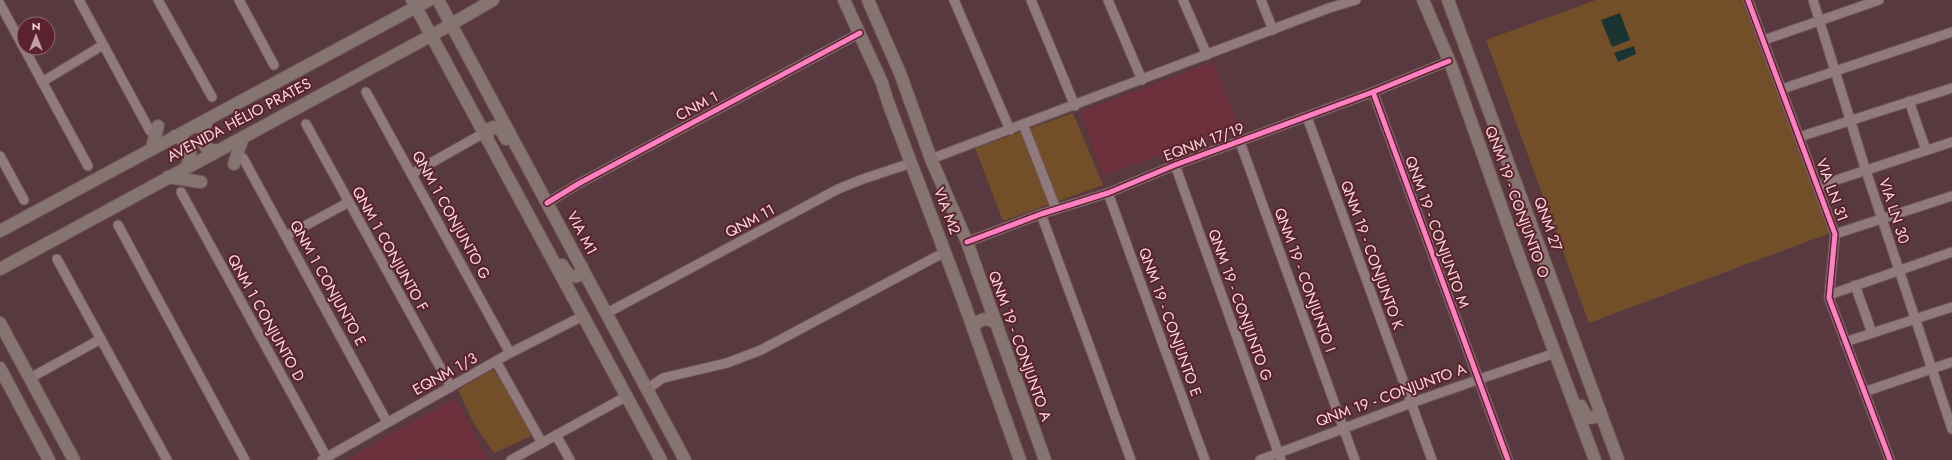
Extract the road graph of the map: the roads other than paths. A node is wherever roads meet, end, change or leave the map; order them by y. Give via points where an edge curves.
1 (78, 0) edge
2 (158, 0) edge
3 (239, 0) edge
4 (429, 0) edge
5 (438, 0) edge
6 (493, 0) edge
7 (844, 0) edge
8 (868, 0) edge
9 (954, 0) edge
10 (1031, 0) edge
11 (1108, 0) edge
12 (1183, 0) edge
13 (1261, 0) edge
14 (1356, 0) edge
15 (1423, 0) edge
16 (1448, 0) edge
17 (1748, 0) edge
18 (1813, 0) edge
19 (1877, 0) edge
20 (414, 3) edge
21 (0, 4) edge
22 (1333, 4) edge
23 (1820, 21) junction
24 (452, 24) junction
25 (1273, 30) junction
26 (1952, 32) edge
27 (860, 33) junction
28 (431, 35) junction
29 (1764, 40) junction
30 (103, 46) junction
31 (1207, 55) junction
32 (1450, 63) junction
33 (274, 65) dead end
34 (1835, 71) junction
35 (900, 74) junction
36 (1142, 80) junction
37 (42, 82) junction
38 (882, 83) junction
39 (1952, 88) edge
40 (1782, 89) junction
41 (366, 92) dead end
42 (1373, 92) junction
43 (212, 97) dead end
44 (909, 97) junction
45 (1909, 101) junction
46 (889, 105) junction
47 (1075, 106) junction
48 (1307, 117) junction
49 (208, 119) junction
50 (1851, 121) junction
51 (1493, 122) junction
52 (306, 124) dead end
53 (1023, 124) junction
54 (154, 129) joint
55 (1010, 130) junction
56 (486, 135) junction
57 (175, 136) junction
58 (243, 137) junction
59 (1799, 137) junction
60 (1240, 142) junction
61 (1952, 142) edge
62 (152, 147) junction
63 (1926, 150) junction
64 (217, 151) junction
65 (0, 156) edge
66 (931, 159) junction
67 (239, 161) joint
68 (910, 163) junction
69 (1175, 165) junction
70 (88, 166) dead end
71 (186, 167) junction
72 (1866, 171) junction
73 (413, 173) junction
74 (532, 175) junction
75 (168, 177) junction
76 (201, 182) dead end
77 (1818, 186) junction
78 (181, 192) dead end
79 (1108, 193) junction
80 (1952, 196) edge
81 (24, 200) dead end
82 (349, 202) junction
83 (547, 203) junction
84 (1056, 209) junction
85 (1041, 214) junction
86 (1882, 219) junction
87 (118, 225) dead end
88 (0, 230) edge
89 (538, 232) junction
90 (1835, 234) junction
91 (286, 236) junction
92 (966, 242) junction
93 (945, 252) junction
94 (1952, 252) edge
95 (57, 258) dead end
96 (582, 267) junction
97 (0, 269) edge
98 (1899, 270) junction
99 (1855, 285) junction
100 (1829, 295) junction
101 (987, 301) junction
102 (1536, 302) junction
103 (965, 306) junction
104 (1952, 307) edge
105 (607, 313) junction
106 (583, 316) junction
107 (1915, 319) junction
108 (994, 322) junction
109 (0, 323) edge
110 (973, 328) junction
111 (1872, 333) junction
112 (101, 339) junction
113 (1845, 342) junction
114 (510, 353) junction
115 (1556, 355) junction
116 (1580, 357) junction
117 (496, 361) junction
118 (1952, 362) edge
119 (0, 368) edge
120 (1932, 368) junction
121 (30, 378) junction
122 (1478, 381) junction
123 (451, 387) junction
124 (647, 388) junction
125 (1864, 392) junction
126 (627, 396) junction
127 (1411, 403) junction
128 (1600, 411) junction
129 (387, 422) junction
130 (1344, 428) junction
131 (1952, 429) edge
132 (556, 435) junction
133 (542, 443) junction
134 (1280, 457) edge
135 (681, 458) edge
136 (325, 459) edge
137 (49, 460) edge
138 (74, 460) edge
139 (167, 460) edge
140 (245, 460) edge
141 (511, 460) edge
142 (570, 460) edge
143 (661, 460) edge
144 (1020, 460) edge
145 (1045, 460) edge
146 (1131, 460) edge
147 (1205, 460) edge
148 (1260, 460) edge
149 (1356, 460) edge
150 (1432, 460) edge
151 (1508, 460) edge
152 (1595, 460) edge
153 (1618, 460) edge
154 (1890, 460) edge

1 - 30 street
2 - 43 street
3 - 33 street
4 - 20 main road, AVENIDA HÉLIO PRATES
5 - 24 main road, VIA M1
6 - 24 main road, AVENIDA HÉLIO PRATES
7 - 27 main road, VIA M2
8 - 35 main road, VIA M2
9 - 55 street
10 - 47 street
11 - 36 street
12 - 31 street
13 - 25 street
14 - 22 street
15 - 32 main road
16 - 51 main road, QNM 27
17 - 29 street, VIA LN 31
18 - 23 street, VIA LN 30
19 - 23 street
20 - 28 main road
20 - 49 main road, AVENIDA HÉLIO PRATES
21 - 37 street
22 - 25 street
23 - 29 street
23 - 34 street, VIA LN 30
24 - 28 main road, AVENIDA HÉLIO PRATES
24 - 74 main road, VIA M1
25 - 31 street
26 - 34 street
27 - 38 main road, VIA M2
27 - 83 street, CNM 1
28 - 56 main road
28 - 58 main road, AVENIDA HÉLIO PRATES
29 - 40 street, VIA LN 31
30 - 37 street
30 - 54 street
31 - 36 street
32 - 42 street, EQNM 17/19
32 - 51 main road via 1477,129 1489,132
32 - 102 main road, QNM 19 - CONJUNTO O
34 - 40 street
34 - 50 street, VIA LN 30
35 - 38 main road via 898,81
35 - 44 main road, VIA M2
36 - 47 street
37 - 70 street
38 - 46 main road, VIA M2
39 - 45 street
40 - 59 street, VIA LN 31
41 - 73 street, QNM 1 CONJUNTO G
42 - 48 street, EQNM 17/19
42 - 122 street, QNM 19 - CONJUNTO M
44 - 46 main road via 904,94 895,95
44 - 66 main road, VIA M2
45 - 50 street
45 - 63 street
46 - 68 main road, VIA M2
47 - 53 street
48 - 60 street, EQNM 17/19
48 - 127 street, QNM 19 - CONJUNTO K
49 - 57 main road, AVENIDA HÉLIO PRATES
49 - 64 main road via 201,136 207,148
50 - 59 street
50 - 72 street, VIA LN 30
51 - 116 main road, QNM 27
52 - 82 street, QNM 1 CONJUNTO F
53 - 55 street
53 - 84 street
54 - 62 main road
55 - 66 street
56 - 73 street
56 - 74 main road via 489,129 499,128 516,158
56 - 89 main road
57 - 62 main road, AVENIDA HÉLIO PRATES
57 - 71 main road via 184,139 190,147 190,159
58 - 64 main road, AVENIDA HÉLIO PRATES
58 - 67 main road
59 - 77 street, VIA LN 31
60 - 69 street, EQNM 17/19
60 - 130 street, QNM 19 - CONJUNTO I
61 - 63 street
62 - 88 main road, AVENIDA HÉLIO PRATES
63 - 72 street
64 - 71 main road, AVENIDA HÉLIO PRATES
65 - 81 street
66 - 92 main road, VIA M2
67 - 91 street, QNM 1 CONJUNTO E
68 - 93 main road, VIA M2
68 - 105 street, QNM 11 via 838,189
69 - 79 street, EQNM 17/19
69 - 134 street, QNM 19 - CONJUNTO G
71 - 75 main road, AVENIDA HÉLIO PRATES
72 - 77 street
72 - 86 street, VIA LN 30
73 - 114 street, QNM 1 CONJUNTO G
74 - 83 main road, VIA M1
75 - 76 main road
75 - 97 main road, AVENIDA HÉLIO PRATES
77 - 90 street, VIA LN 31
78 - 136 street, QNM 1 CONJUNTO D
79 - 84 street, EQNM 17/19
79 - 147 street, QNM 19 - CONJUNTO E
80 - 86 street
82 - 91 street
82 - 123 street, QNM 1 CONJUNTO F
83 - 96 main road, VIA M1
84 - 85 street, EQNM 17/19
85 - 92 street, EQNM 17/19
85 - 146 street
86 - 90 street
86 - 98 street, VIA LN 30
87 - 140 street
89 - 96 main road via 551,246 569,276 577,276
89 - 106 main road
90 - 100 street, VIA LN 31
91 - 129 street, QNM 1 CONJUNTO E
92 - 101 main road, QNM 19 - CONJUNTO A
93 - 103 main road, VIA M2
93 - 124 street via 761,350 727,363 663,378
94 - 98 street
95 - 112 street
96 - 105 main road, VIA M1
98 - 99 street
98 - 107 street, VIA LN 30
99 - 100 street
99 - 111 street
100 - 113 street, VIA LN 31
101 - 103 main road via 976,309
101 - 108 main road, QNM 19 - CONJUNTO A
102 - 115 main road, QNM 19 - CONJUNTO O
102 - 116 main road via 1544,293 1551,296 1566,337
103 - 110 main road, VIA M2
104 - 107 street
105 - 124 main road, VIA M1
106 - 114 street, EQNM 1/3
106 - 126 main road
107 - 111 street
107 - 120 street, VIA LN 30
108 - 110 main road via 986,318 978,321
108 - 145 main road, QNM 19 - CONJUNTO A
109 - 121 main road
110 - 144 main road, VIA M2
111 - 113 street
112 - 121 street
112 - 139 street
113 - 125 street, VIA LN 31
114 - 117 street, EQNM 1/3
115 - 122 street, QNM 19 - CONJUNTO A
115 - 128 main road via 1572,381 1585,417 1590,419
115 - 152 main road
116 - 128 main road, QNM 27
117 - 123 street, EQNM 1/3
117 - 133 street
118 - 120 street
119 - 137 main road
120 - 125 street
120 - 131 street, VIA LN 30
121 - 138 main road
122 - 127 street, QNM 19 - CONJUNTO A
122 - 151 street, QNM 19 - CONJUNTO M
123 - 129 street, EQNM 1/3
124 - 135 main road, VIA M1
125 - 154 street, VIA LN 31
126 - 132 street
126 - 143 main road
127 - 130 street, QNM 19 - CONJUNTO A
127 - 150 street, QNM 19 - CONJUNTO K
128 - 153 main road, QNM 27
129 - 136 street, EQNM 1/3
130 - 134 street, QNM 19 - CONJUNTO A
130 - 149 street, QNM 19 - CONJUNTO I
132 - 133 street
132 - 142 street
133 - 141 street
134 - 148 street, QNM 19 - CONJUNTO A

